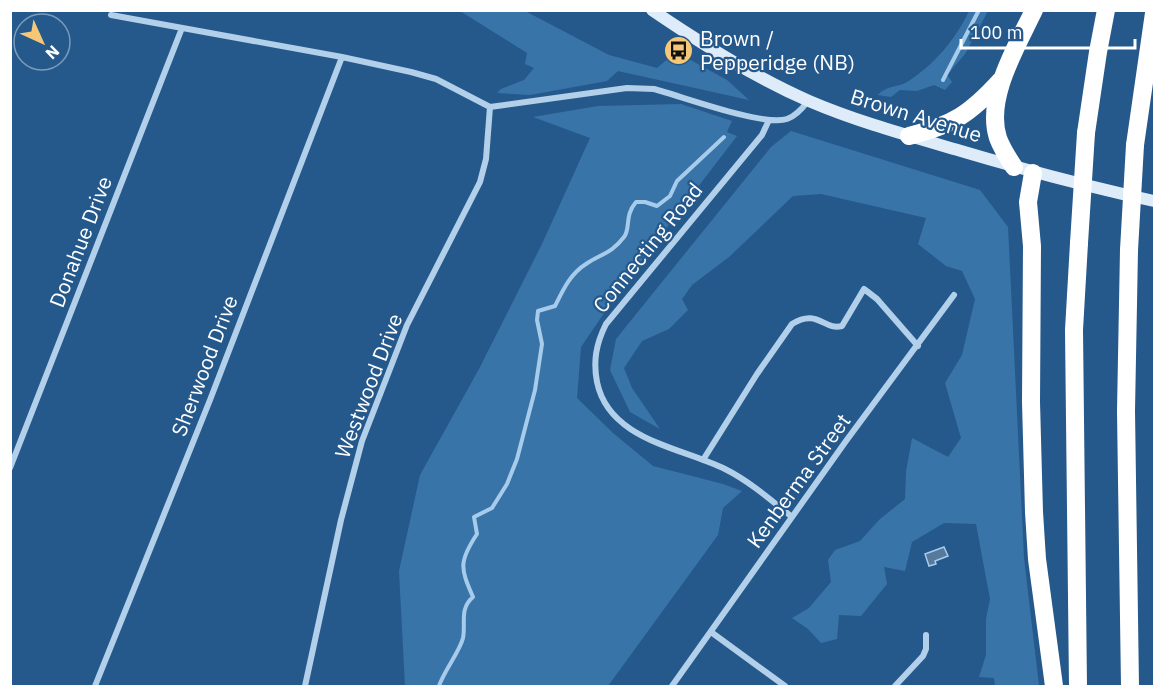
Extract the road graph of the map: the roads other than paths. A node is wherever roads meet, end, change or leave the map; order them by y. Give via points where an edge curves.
1 (652, 10) edge
2 (1034, 10) edge
3 (1106, 10) edge
4 (1155, 13) edge
5 (111, 15) dead end
6 (182, 28) junction
7 (342, 57) junction
8 (1001, 80) junction
9 (808, 100) junction
10 (490, 107) junction
11 (769, 120) junction
12 (909, 136) junction
13 (1014, 167) junction
14 (1033, 172) junction
15 (1155, 201) edge
16 (954, 295) dead end
17 (918, 346) junction
18 (703, 460) junction
19 (10, 468) edge
20 (792, 517) junction
21 (711, 632) junction
22 (926, 634) dead end
23 (95, 687) edge
24 (305, 687) edge
25 (672, 687) edge
26 (785, 687) edge
27 (896, 687) edge
28 (1054, 687) edge
29 (1078, 687) edge
30 (1130, 687) edge

1 - 9 main road, Brown Avenue via 740,66
2 - 8 highway
3 - 29 highway, bridge via 1086,133 1074,330
4 - 30 highway, bridge via 1135,145 1129,250 1126,411
5 - 6 street
6 - 7 street
6 - 19 street, Donahue Drive
7 - 10 street via 436,79
7 - 23 street, Sherwood Drive
8 - 12 highway via 966,114 946,125
8 - 13 highway via 996,127 1002,148
9 - 11 street via 785,120
9 - 12 main road, Brown Avenue
10 - 11 street via 641,88
10 - 24 street, Westwood Drive via 480,182 407,325 362,441
11 - 18 street, Connecting Road via 762,135 616,311 596,349 598,385 615,417 637,433
12 - 13 main road, Brown Avenue
13 - 14 main road, Brown Avenue
14 - 15 main road, Brown Avenue
14 - 28 highway via 1028,202 1032,246 1034,512
16 - 17 street, Kenberma Street
17 - 18 street via 864,289 842,326 834,327 816,318 798,320 757,374
17 - 20 street, Kenberma Street
18 - 20 street, Connecting Road via 750,484
20 - 21 street, Kenberma Street
21 - 25 street, Kenberma Street
21 - 26 street
22 - 27 street via 923,656

